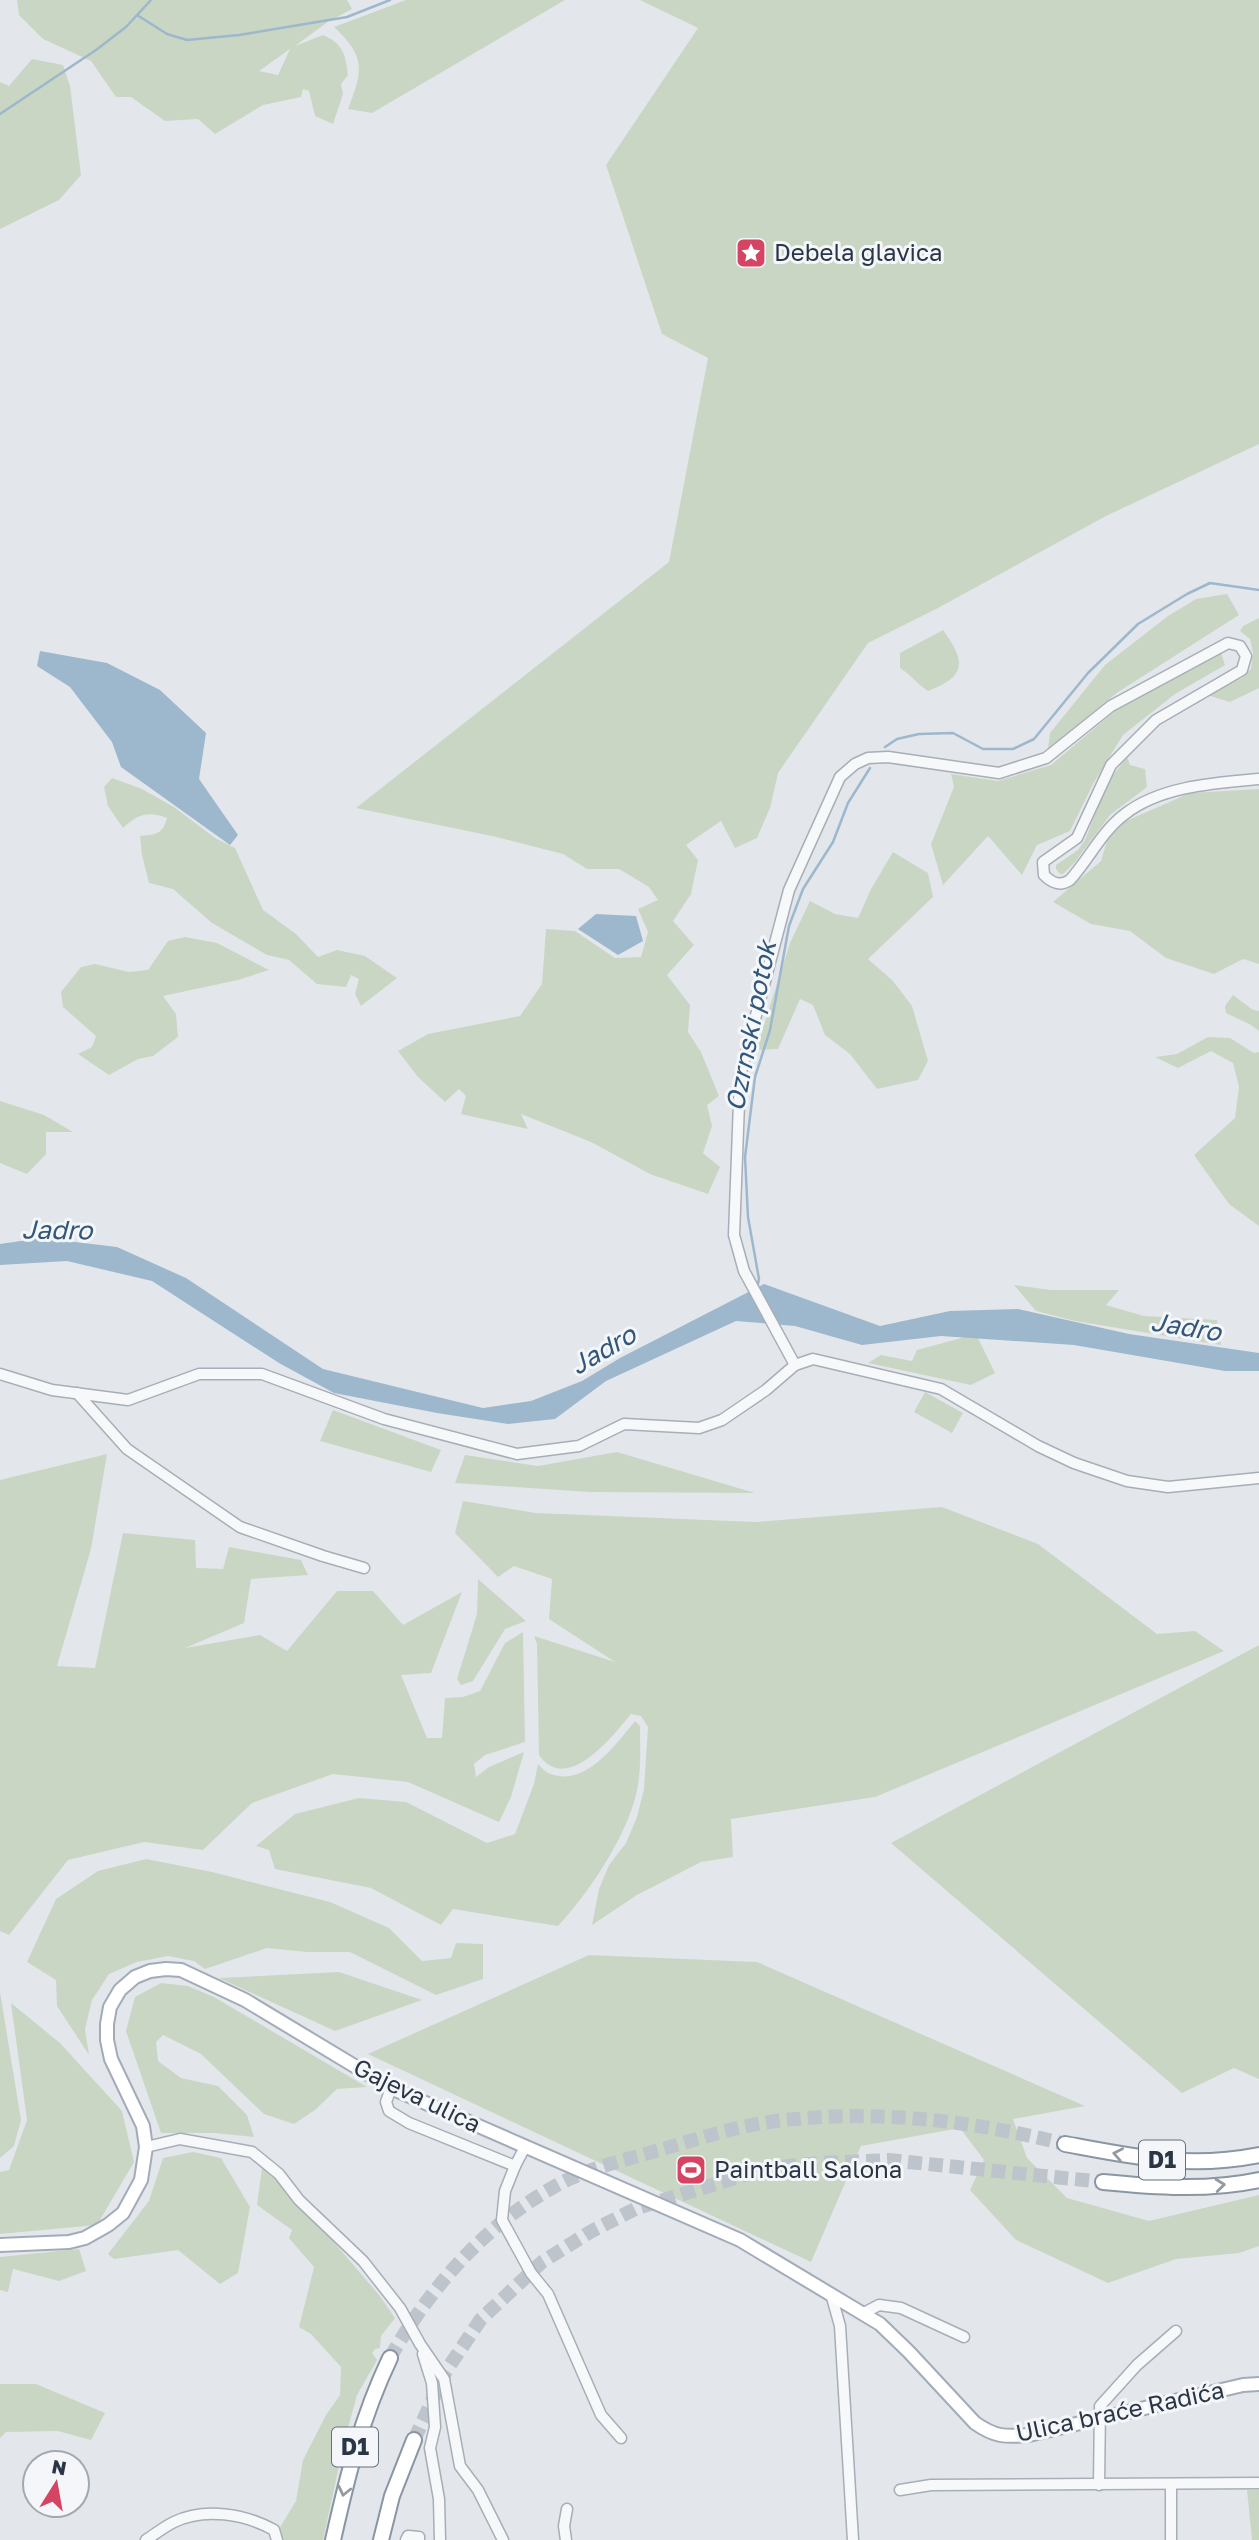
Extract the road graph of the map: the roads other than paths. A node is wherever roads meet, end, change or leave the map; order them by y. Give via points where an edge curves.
1 (1259, 779) edge
2 (795, 1365) junction
3 (0, 1374) edge
4 (77, 1393) junction
5 (1259, 1478) edge
6 (365, 1568) dead end
7 (391, 2088) junction
8 (1065, 2144) tunnel mouth
9 (146, 2147) junction
10 (525, 2147) junction
11 (1259, 2155) edge
12 (514, 2166) junction
13 (1259, 2180) edge
14 (1103, 2182) tunnel mouth
15 (0, 2245) edge
16 (831, 2294) junction
17 (862, 2314) junction
18 (1176, 2331) dead end
19 (964, 2337) dead end
20 (420, 2344) junction
21 (390, 2358) tunnel mouth
22 (1259, 2385) edge
23 (1100, 2418) junction
24 (621, 2438) dead end
25 (414, 2440) tunnel mouth
26 (1259, 2483) edge
27 (1099, 2485) junction
28 (1171, 2485) junction
29 (900, 2490) dead end
30 (567, 2509) dead end
31 (146, 2540) edge
32 (277, 2540) edge
33 (333, 2540) edge
34 (381, 2540) edge
35 (406, 2540) edge
36 (419, 2540) edge
37 (441, 2540) edge
38 (503, 2540) edge
39 (566, 2540) edge
40 (853, 2540) edge
41 (1171, 2540) edge

1 - 2 street via 1191,787 1143,803 1106,833 1070,880 1055,883 1044,875 1043,862 1082,831 1111,765 1156,720 1242,670 1247,656 1241,646 1228,643 1111,706 1046,758 999,773 868,758 841,778 789,890 740,1076 734,1235 744,1271
2 - 4 street via 723,1420 699,1428 624,1423 579,1446 517,1454 384,1419 262,1374 199,1374 128,1400
2 - 5 street via 813,1359 941,1389 1038,1446 1127,1481 1168,1487
3 - 4 street
4 - 6 street via 127,1449 240,1527
7 - 9 main road, Gajeva ulica via 197,1976 181,1970 150,1971 120,1990 107,2024 111,2059 144,2126
7 - 10 main road, Gajeva ulica
7 - 12 street via 386,2102 389,2111
11 -> 8 highway, D1 via 1179,2163
9 - 15 main road, Gajeva ulica via 134,2196 108,2225 69,2242
9 - 20 street via 180,2139 252,2152 363,2261 400,2308
10 - 12 street
10 - 16 main road, Gajeva ulica via 740,2240
12 - 24 street via 502,2220 548,2294 601,2415
14 -> 13 highway, D1 via 1203,2187
16 - 17 main road, Ulica braće Radića
16 - 40 street via 840,2326
17 - 19 street via 879,2305 901,2308
17 - 23 main road, Ulica braće Radića via 880,2324 986,2431 1004,2437 1029,2435
18 - 23 street via 1100,2406
20 - 37 street via 432,2383 435,2427 430,2448
20 - 38 street via 444,2379 460,2466 478,2490
21 -> 33 highway, D1 via 354,2451
22 - 23 main road, Ulica braće Radića
23 - 27 street
25 - 34 highway, D1
26 - 28 street
27 - 28 street
27 - 29 street via 931,2485
28 - 41 street
30 - 39 street
31 - 32 street via 175,2522 222,2514 255,2520 274,2530
35 - 36 street via 408,2536

